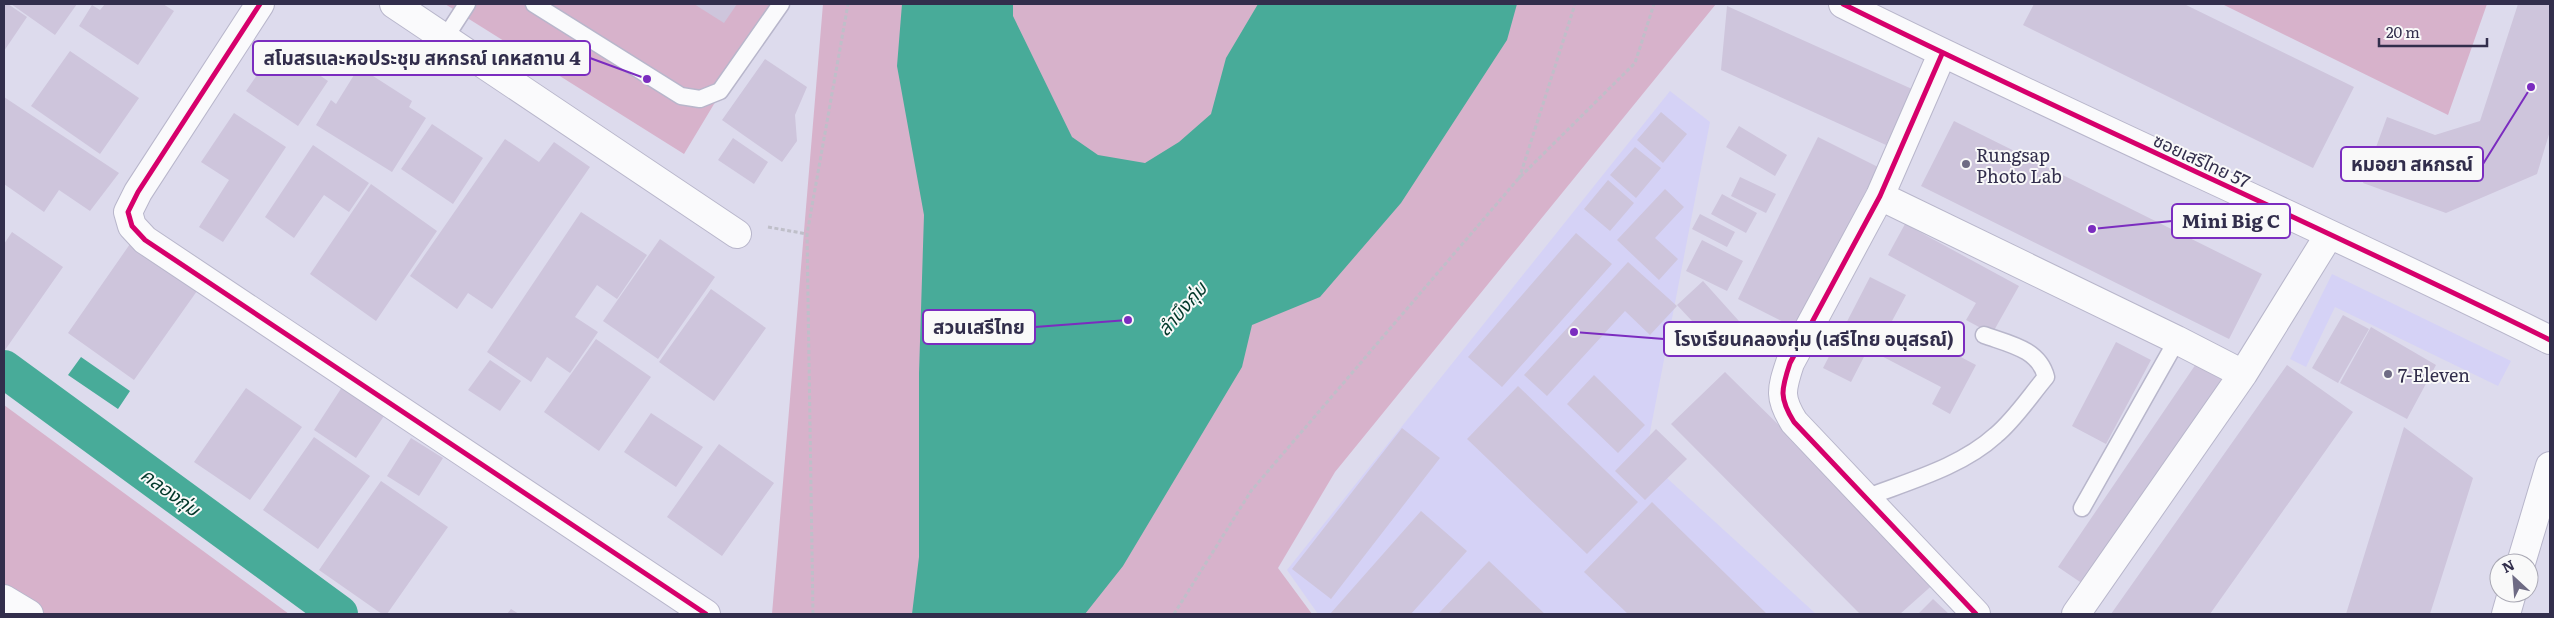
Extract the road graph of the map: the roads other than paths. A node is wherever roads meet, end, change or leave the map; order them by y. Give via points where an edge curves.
1 (260, 4) edge
2 (394, 4) edge
3 (467, 4) edge
4 (534, 4) edge
5 (781, 4) edge
6 (1842, 4) edge
7 (445, 38) junction
8 (1942, 54) junction
9 (1880, 196) junction
10 (738, 234) road end
11 (2329, 235) junction
12 (1984, 335) dead end
13 (2177, 340) junction
14 (2550, 340) edge
15 (2243, 374) junction
16 (2550, 466) edge
17 (1866, 498) junction
18 (2082, 508) dead end
19 (2524, 553) edge
20 (4, 598) edge
21 (29, 614) edge
22 (706, 614) edge
23 (1976, 614) edge
24 (2076, 614) edge

1 - 22 street via 138,192 128,212 132,226 145,240
2 - 7 street
3 - 7 lane
4 - 5 lane via 681,96 700,99 720,91
6 - 8 street, ซอยเสรีไทย 57
7 - 10 street
8 - 9 street
8 - 11 street, ซอยเสรีไทย 57
9 - 13 street
9 - 17 street via 1790,363 1784,383 1783,404 1794,422
11 - 14 street, ซอยเสรีไทย 57
11 - 15 street
12 - 17 lane via 2031,353 2043,364 2046,377 1996,435 1963,457 1924,476
13 - 15 street
13 - 18 lane
15 - 24 street
16 - 19 street
17 - 23 street
20 - 21 street

